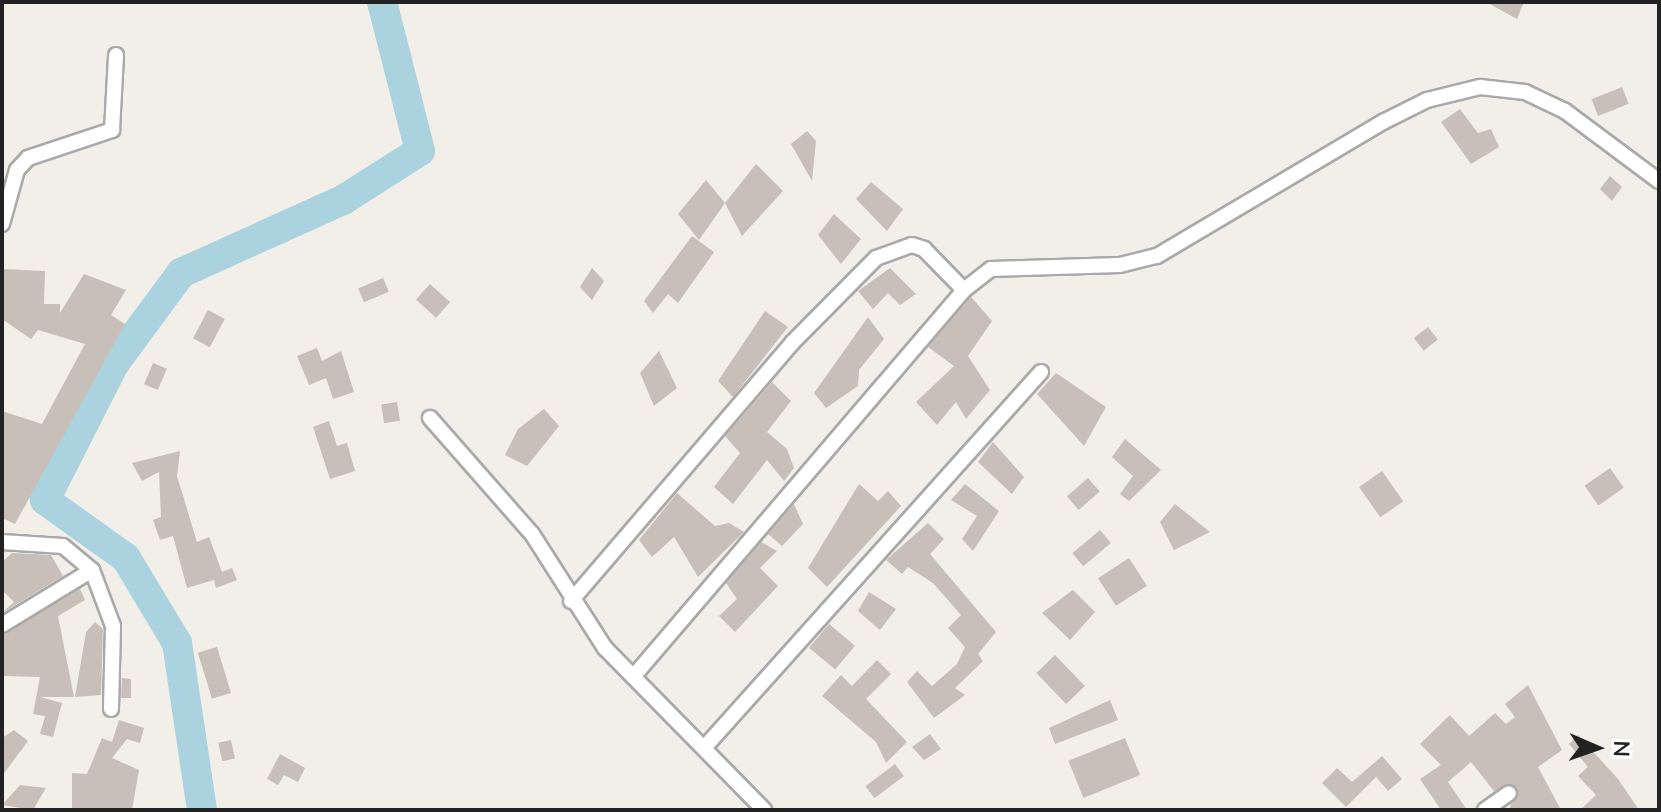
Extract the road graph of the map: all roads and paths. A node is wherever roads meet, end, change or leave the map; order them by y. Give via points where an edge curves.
1 (116, 55) dead end
2 (1659, 181) edge
3 (2, 224) edge
4 (964, 290) junction
5 (1041, 372) dead end
6 (430, 418) dead end
7 (2, 542) edge
8 (92, 570) junction
9 (571, 601) junction
10 (2, 625) edge
11 (633, 677) junction
12 (111, 709) dead end
13 (704, 748) junction
14 (1509, 793) dead end
15 (764, 810) edge
16 (1485, 810) edge

1 - 3 street via 112,130 28,158 17,170
2 - 4 street via 1565,111 1525,92 1480,87 1427,100 1383,122 1157,256 1105,266 1001,264
4 - 9 street via 924,249 912,245 876,258 792,343
4 - 11 street
5 - 13 street
6 - 9 street via 532,534
7 - 8 street via 63,546
8 - 10 street
8 - 12 street via 113,626
9 - 11 street
11 - 13 street
13 - 15 street
14 - 16 street

